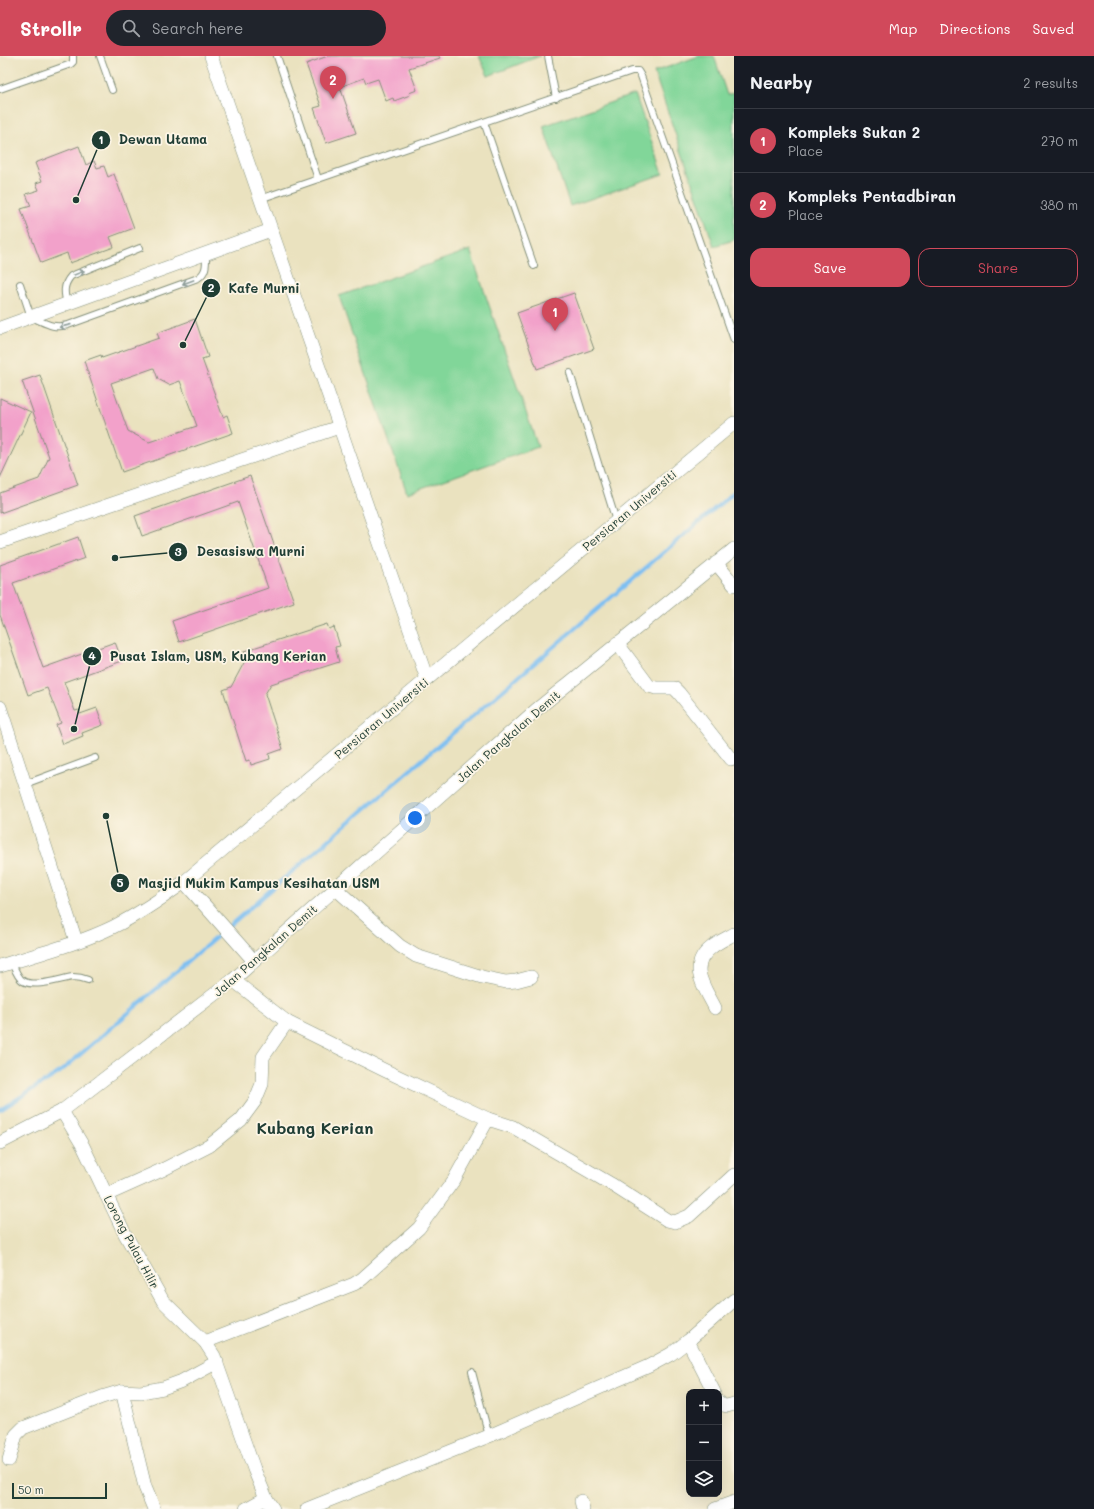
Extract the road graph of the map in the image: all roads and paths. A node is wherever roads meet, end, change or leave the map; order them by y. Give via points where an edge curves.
1 (73, 56) edge
2 (100, 56) edge
3 (211, 56) edge
4 (277, 56) edge
5 (548, 56) edge
6 (0, 89) edge
7 (112, 90) dead end
8 (556, 98) junction
9 (484, 122) junction
10 (318, 179) junction
11 (260, 199) junction
12 (271, 230) junction
13 (140, 248) dead end
14 (206, 254) junction
15 (534, 266) dead end
16 (20, 284) dead end
17 (66, 304) junction
18 (31, 317) junction
19 (0, 328) edge
20 (734, 340) edge
21 (570, 373) dead end
22 (734, 423) edge
23 (340, 427) junction
24 (616, 521) junction
25 (0, 542) edge
26 (734, 549) edge
27 (716, 563) junction
28 (734, 585) edge
29 (617, 643) junction
30 (427, 679) junction
31 (0, 707) edge
32 (4, 734) edge
33 (95, 758) dead end
34 (731, 758) dead end
35 (25, 784) junction
36 (184, 882) junction
37 (336, 889) junction
38 (734, 934) edge
39 (76, 941) junction
40 (254, 961) junction
41 (6, 965) edge
42 (531, 977) dead end
43 (88, 980) dead end
44 (233, 980) junction
45 (715, 1008) dead end
46 (287, 1022) junction
47 (62, 1111) junction
48 (488, 1119) junction
49 (0, 1143) edge
50 (734, 1176) edge
51 (106, 1195) junction
52 (734, 1300) edge
53 (688, 1341) junction
54 (205, 1342) junction
55 (217, 1362) junction
56 (472, 1372) dead end
57 (712, 1389) edge
58 (122, 1391) junction
59 (734, 1404) edge
60 (722, 1405) edge
61 (489, 1436) junction
62 (9, 1460) dead end
63 (734, 1502) edge
64 (270, 1504) edge
65 (154, 1509) edge
66 (246, 1509) edge
67 (307, 1509) edge
68 (715, 1509) edge

1 - 6 lane via 73,62 70,64
2 - 7 lane
3 - 11 street
4 - 10 lane
5 - 8 lane
8 - 9 lane
8 - 20 lane via 632,71 640,73
9 - 10 lane
9 - 15 lane
10 - 11 lane
11 - 12 street
12 - 14 street
12 - 23 street
17 -> 13 lane via 64,289 71,276
14 - 17 street
14 -> 18 lane via 203,275 142,299 59,327
16 - 18 lane
17 - 18 street
18 - 19 street
21 - 24 lane
22 - 24 street, Persiaran Universiti
23 - 25 street
23 - 30 street
24 - 30 street, Persiaran Universiti
26 - 27 street, Jalan Pangkalan Demit
27 - 28 street
27 - 29 street, Jalan Pangkalan Demit
29 - 34 street via 649,686 674,688 679,693
29 - 37 street, Jalan Pangkalan Demit via 536,710
30 - 36 street, Persiaran Universiti
31 - 32 street
32 - 35 street
33 - 35 lane
35 - 39 street
36 - 39 street, Persiaran Universiti via 136,915 112,928
36 - 40 street
37 - 40 street, Jalan Pangkalan Demit
37 - 42 street via 400,946 416,956 494,980 506,982
38 - 45 street via 712,947 700,960 700,977
39 - 41 street, Persiaran Universiti
40 - 44 street, Jalan Pangkalan Demit
41 - 43 lane via 26,982 48,982 78,977
44 - 46 street
44 - 47 street, Jalan Pangkalan Demit
46 - 48 street
46 - 51 street via 263,1057 262,1084 255,1101 241,1120 209,1146
47 - 49 street, Jalan Pangkalan Demit
47 - 51 street, Lorong Pulau Hilir
48 - 50 street via 513,1127 668,1220 676,1222 688,1216
48 - 54 street via 454,1180 419,1228 362,1279
51 - 54 street, Lorong Pulau Hilir via 124,1234 163,1300
52 - 53 street
53 - 57 street
53 - 61 street via 649,1366
54 - 55 street, Lorong Pulau Hilir
55 - 58 street via 163,1388 141,1392
55 - 64 street, Lorong Pulau Hilir via 254,1469
56 - 61 lane
58 - 62 street via 23,1428 16,1435
58 - 65 street via 145,1487
59 - 60 street
61 - 67 street
63 - 68 street
64 - 66 street

